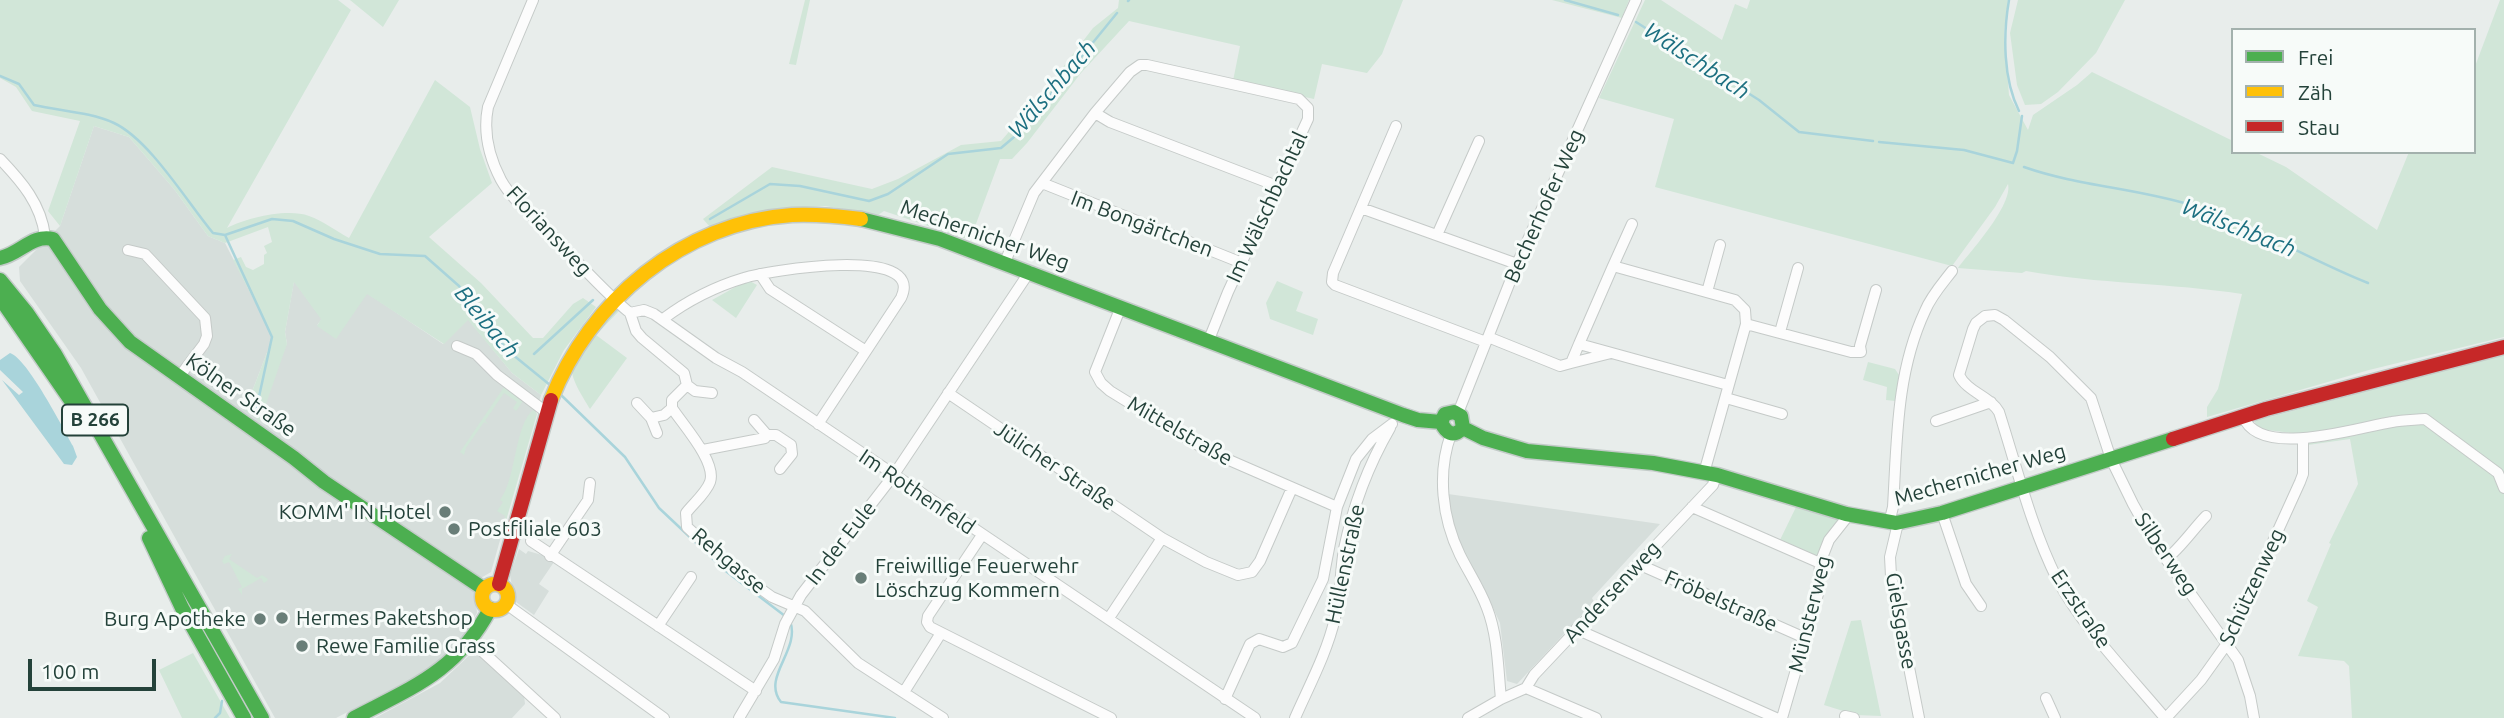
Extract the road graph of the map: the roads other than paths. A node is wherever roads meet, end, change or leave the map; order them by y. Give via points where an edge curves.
1 (533, 0) edge
2 (1636, 0) edge
3 (1095, 113) junction
4 (1396, 126) dead end
5 (1479, 141) dead end
6 (0, 159) edge
7 (1042, 183) junction
8 (1277, 186) junction
9 (1361, 208) junction
10 (1632, 224) dead end
11 (1437, 235) junction
12 (45, 236) junction
13 (1720, 246) dead end
14 (128, 250) dead end
15 (0, 258) edge
16 (1005, 262) junction
17 (1242, 263) junction
18 (1517, 264) junction
19 (1613, 266) junction
20 (1798, 268) dead end
21 (1030, 271) junction
22 (1952, 271) dead end
23 (760, 274) junction
24 (0, 280) edge
25 (1876, 290) dead end
26 (1707, 292) junction
27 (0, 298) edge
28 (614, 300) junction
29 (1120, 309) junction
30 (630, 313) junction
31 (663, 319) junction
32 (1745, 324) junction
33 (1780, 332) junction
34 (1487, 339) junction
35 (1208, 342) junction
36 (1579, 344) junction
37 (457, 346) dead end
38 (2504, 347) edge
39 (866, 351) junction
40 (1613, 352) junction
41 (1861, 352) junction
42 (1872, 359) dead end
43 (1571, 363) junction
44 (179, 377) junction
45 (687, 385) junction
46 (1728, 385) junction
47 (712, 393) dead end
48 (948, 394) junction
49 (1726, 398) junction
50 (1991, 402) junction
51 (637, 403) dead end
52 (548, 406) junction
53 (673, 408) junction
54 (1458, 413) junction
55 (1782, 414) dead end
56 (2243, 416) junction
57 (651, 418) junction
58 (1397, 420) junction
59 (754, 421) dead end
60 (1936, 421) dead end
61 (1441, 422) junction
62 (818, 424) junction
63 (1457, 431) junction
64 (657, 433) dead end
65 (767, 435) junction
66 (2303, 440) junction
67 (703, 450) junction
68 (2111, 459) junction
69 (780, 469) dead end
70 (1710, 474) junction
71 (893, 476) junction
72 (590, 483) dead end
73 (2024, 487) junction
74 (1292, 488) junction
75 (2504, 488) edge
76 (1337, 507) junction
77 (1692, 507) junction
78 (1942, 513) junction
79 (1848, 516) junction
80 (2206, 516) dead end
81 (1894, 523) junction
82 (982, 535) junction
83 (1162, 538) junction
84 (531, 541) dead end
85 (550, 556) junction
86 (2166, 558) junction
87 (1820, 563) junction
88 (1638, 564) junction
89 (691, 577) dead end
90 (499, 584) junction
91 (484, 589) junction
92 (506, 604) junction
93 (1981, 606) dead end
94 (490, 609) junction
95 (792, 610) junction
96 (1108, 618) junction
97 (658, 626) junction
98 (1576, 629) junction
99 (941, 633) junction
100 (1805, 638) junction
101 (471, 641) junction
102 (2227, 645) junction
103 (1526, 688) junction
104 (756, 691) junction
105 (904, 692) junction
106 (2046, 698) dead end
107 (1225, 699) junction
108 (1501, 699) junction
109 (244, 718) edge
110 (262, 718) edge
111 (354, 718) edge
112 (555, 718) edge
113 (664, 718) edge
114 (739, 718) edge
115 (943, 718) edge
116 (1111, 718) edge
117 (1255, 718) edge
118 (1295, 718) edge
119 (1468, 718) edge
120 (1596, 718) edge
121 (1776, 718) edge
122 (1782, 718) edge
123 (1919, 718) edge
124 (2055, 718) edge
125 (2165, 718) edge
126 (2254, 718) edge

1 - 28 street, Floriansweg via 488,107 486,136 510,191
2 - 18 street, Becherhofer Weg
3 - 7 street, Im Wälschbachtal
3 - 8 street
3 - 8 street, Im Wälschbachtal via 1140,65 1299,99 1306,104 1308,119
4 - 9 street
5 - 11 street
6 - 12 street via 39,208
7 - 16 street, Im Wälschbachtal
7 - 17 street, Im Bongärtchen
8 - 17 street, Im Wälschbachtal
9 - 11 street
9 - 34 street via 1331,278 1335,285
10 - 19 street
11 - 18 street
12 - 15 street via 9,258
12 - 44 street, Kölner Straße via 58,245 113,326
13 - 26 street
14 - 44 street via 145,254 205,318 207,336
16 - 21 street, Mechernicher Weg
16 - 28 street, Mechernicher Weg via 886,223 837,214 785,215 699,239 645,271
17 - 35 street, Im Wälschbachtal
18 - 34 street, Becherhofer Weg
19 - 26 street
19 - 36 street
20 - 33 street
21 - 29 street, Mechernicher Weg
21 - 48 street, In der Eule
22 - 81 street, Gielsgasse via 1925,311 1905,369
23 - 31 street via 696,297
23 - 39 street via 770,289
23 - 39 street via 841,265 896,273 902,279 903,292
24 - 110 street, B 266 via 55,354
25 - 41 street
26 - 32 street via 1739,301 1745,310
27 - 109 street, B 266 via 84,419
28 - 30 street, Im Rothenfeld
28 - 52 street, Mechernicher Weg via 590,328
29 - 35 street, Mechernicher Weg
29 - 74 street, Mittelstraße via 1095,372 1101,383 1206,450
30 - 31 street, Im Rothenfeld via 644,310
30 - 45 street via 636,331 684,373
31 - 62 street, Im Rothenfeld
32 - 33 street
32 - 46 street, Andersenweg
33 - 41 street
34 - 43 street via 1560,366
34 - 54 street, Becherhofer Weg
35 - 58 street, Mechernicher Weg
36 - 40 street
36 - 43 street
37 - 52 street via 476,354 497,376
38 - 56 street, Mechernicher Weg
39 - 62 street
40 - 43 street
40 - 46 street
41 - 42 street
44 - 91 street, Kölner Straße
45 - 47 street
45 - 53 street via 672,400
46 - 49 street, Andersenweg
48 - 71 street, In der Eule
48 - 83 street, Jülicher Straße
49 - 55 street
49 - 70 street, Andersenweg
50 - 60 street
50 - 68 street, Silberweg via 1961,380 1958,371 1976,323 1990,315 2004,320 2050,357 2091,398
50 - 73 street, Erzstraße via 1999,412
51 - 57 street
52 - 90 street, Mechernicher Weg
53 - 57 street
53 - 67 street, Rehgasse
54 - 61 street via 1449,412
54 - 63 street via 1463,420
56 - 66 street via 2255,433
56 - 68 street, Mechernicher Weg
57 - 64 street
58 - 61 street, Mechernicher Weg
58 - 76 street via 1356,459
58 - 118 street, Hüllenstraße via 1362,485 1344,552 1335,621
59 - 65 street
61 - 63 street, Mechernicher Weg via 1445,431
62 - 71 street, Im Rothenfeld
63 - 70 street, Mechernicher Weg via 1510,447
63 - 108 street via 1446,448 1446,517 1492,624
65 - 67 street
65 - 69 street via 791,445 792,454
66 - 75 street via 2425,419 2498,473
66 - 102 street, Schützenweg via 2300,482
67 - 95 street, Rehgasse via 710,482 685,513 687,527 718,557
68 - 73 street, Mechernicher Weg
68 - 86 street, Silberweg via 2138,515
70 - 77 street, Andersenweg via 1713,485
70 - 79 street, Mechernicher Weg
71 - 82 street, Im Rothenfeld
71 - 95 street, In der Eule
72 - 85 street via 588,500
73 - 78 street, Mechernicher Weg
73 - 125 street, Erzstraße via 2041,543 2062,587
74 - 76 street, Mittelstraße
74 - 83 street, Jülicher Straße via 1252,572 1238,575
76 - 107 street via 1323,579 1292,643 1283,647 1259,639 1250,644
77 - 87 street
77 - 88 street, Andersenweg
78 - 81 street, Mechernicher Weg
78 - 93 street via 1966,584
79 - 81 street, Mechernicher Weg
79 - 87 street, Münsterweg via 1829,540
80 - 86 street
81 - 123 street, Gielsgasse via 1891,576
82 - 96 street, Im Rothenfeld
82 - 99 street via 928,616 930,627
83 - 96 street
84 - 85 street
85 - 97 street
86 - 102 street, Silberweg
87 - 100 street, Münsterweg via 1818,594
88 - 98 street, Andersenweg
88 - 100 street, Fröbelstraße
89 - 97 street
90 - 91 street
90 - 92 street via 508,592
91 - 94 street via 482,601
92 - 94 street via 499,610
92 - 113 street
94 - 101 street
95 - 104 street, In der Eule via 779,650
95 - 105 street, Rehgasse via 805,611 858,663
96 - 107 street, Im Rothenfeld
97 - 104 street
98 - 103 street, Andersenweg
98 - 121 street
99 - 105 street
99 - 116 street
100 - 122 street, Münsterweg
101 - 111 street via 416,686
101 - 112 street
102 - 125 street, Schützenweg
102 - 126 street, Silberweg via 2238,660
103 - 108 street, Andersenweg
103 - 120 street
104 - 114 street, In der Eule
105 - 115 street, Rehgasse
106 - 124 street
107 - 117 street, Im Rothenfeld
108 - 119 street

